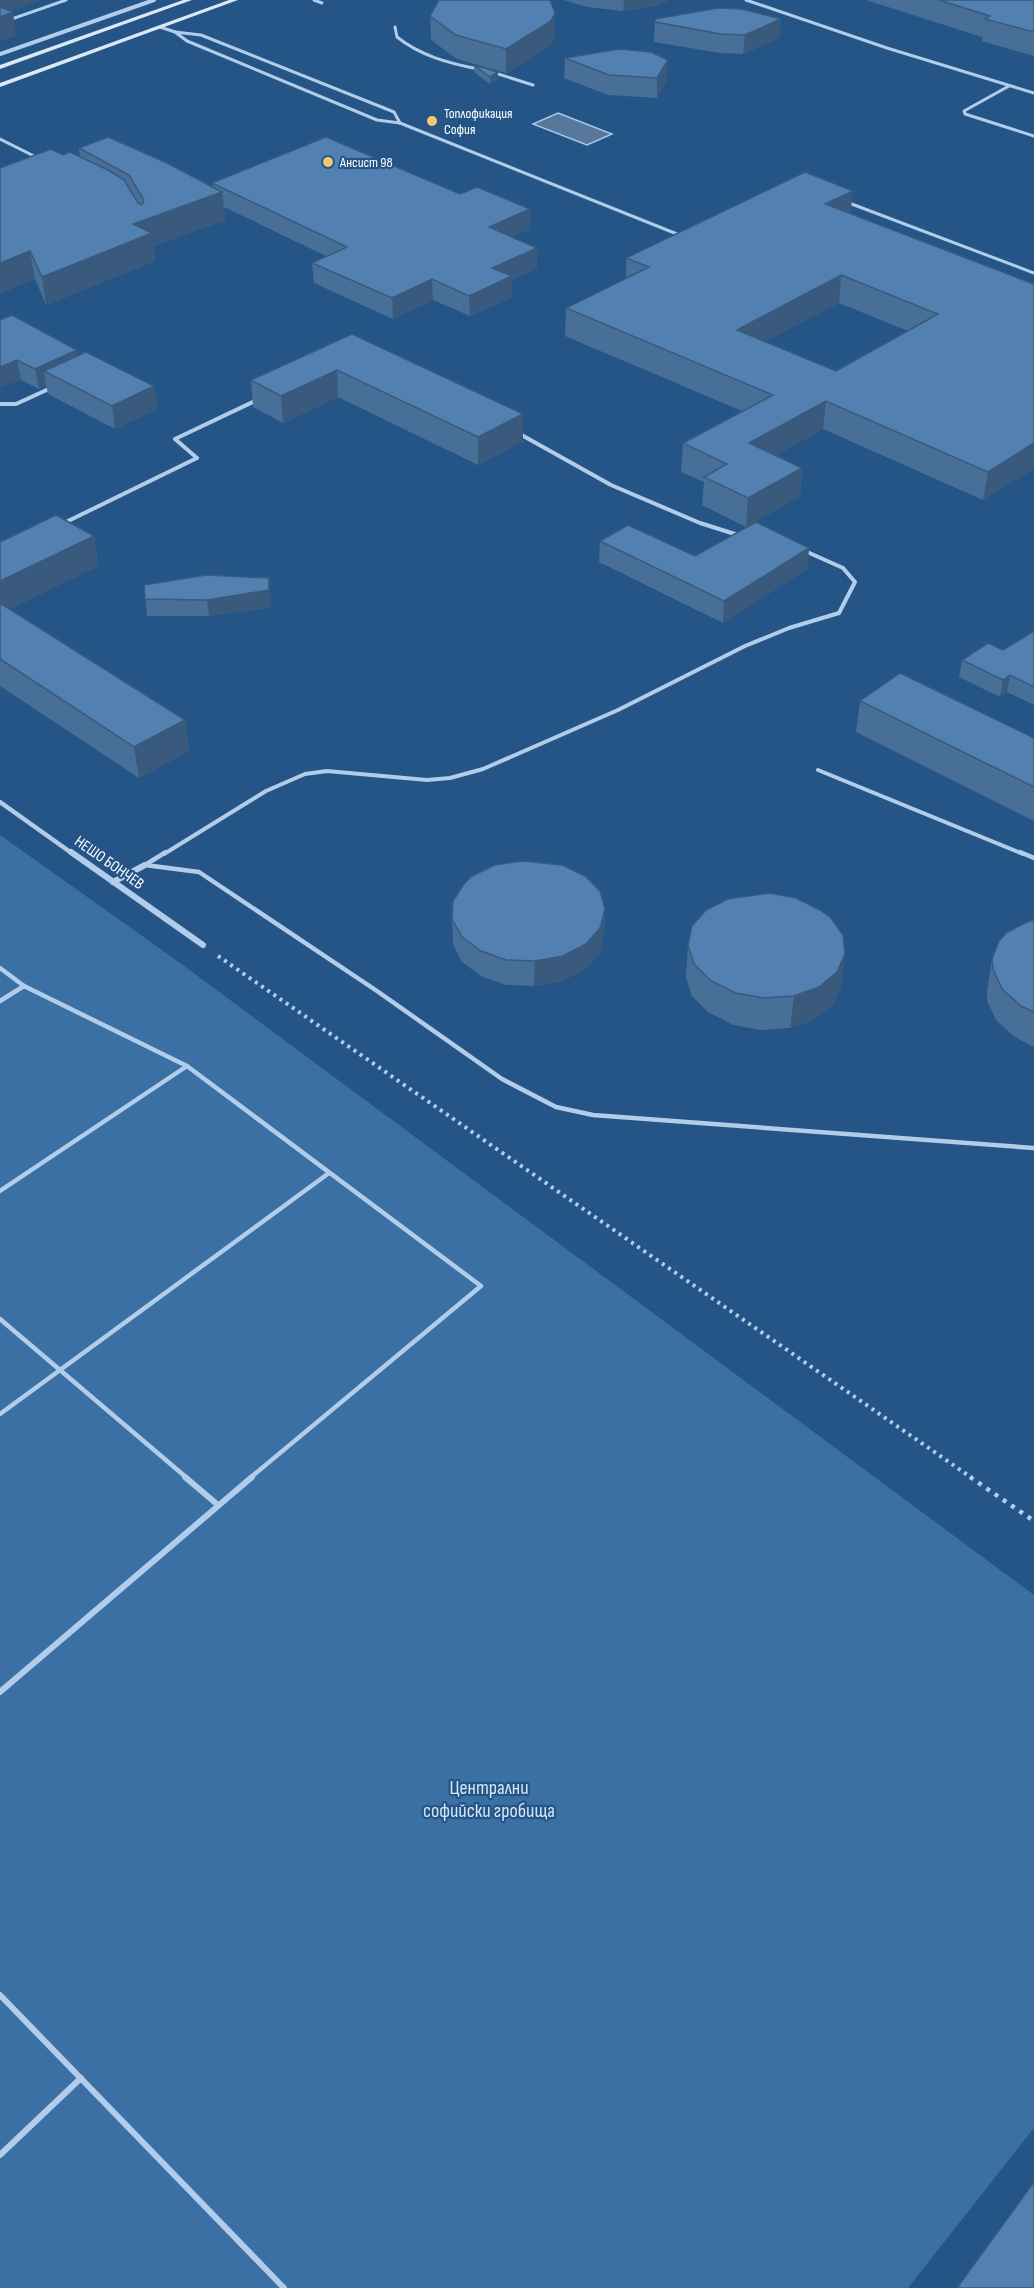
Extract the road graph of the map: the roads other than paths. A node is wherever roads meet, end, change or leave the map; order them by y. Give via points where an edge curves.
1 (66, 0) edge
2 (154, 0) edge
3 (189, 0) edge
4 (235, 0) edge
5 (314, 0) edge
6 (746, 0) edge
7 (322, 3) dead end
8 (0, 23) edge
9 (160, 27) junction
10 (395, 27) dead end
11 (175, 32) junction
12 (0, 54) edge
13 (0, 67) edge
14 (480, 69) edge
15 (490, 72) edge
16 (0, 85) edge
17 (532, 85) dead end
18 (1009, 86) junction
19 (1034, 93) edge
20 (400, 123) junction
21 (1034, 136) edge
22 (0, 139) edge
23 (42, 160) edge
24 (846, 202) edge
25 (689, 239) edge
26 (1034, 273) edge
27 (58, 384) edge
28 (261, 399) edge
29 (0, 404) edge
30 (511, 430) edge
31 (61, 524) edge
32 (741, 535) edge
33 (795, 549) edge
34 (818, 770) dead end
35 (0, 802) edge
36 (1034, 858) edge
37 (145, 865) junction
38 (113, 882) junction
39 (203, 945) road end
40 (0, 968) edge
41 (24, 986) junction
42 (0, 1001) edge
43 (187, 1066) junction
44 (1034, 1148) edge
45 (329, 1173) junction
46 (0, 1191) edge
47 (0, 1318) edge
48 (60, 1370) junction
49 (0, 1414) edge
50 (218, 1505) junction
51 (0, 1692) edge
52 (0, 1995) edge
53 (81, 2078) junction
54 (0, 2155) edge
55 (284, 2288) edge

1 - 8 lane
2 - 12 street
3 - 13 main road
4 - 9 main road
5 - 7 lane
6 - 18 lane
9 - 11 lane
9 - 16 main road
10 - 14 lane via 397,37 423,54
11 - 20 lane via 187,41 377,120
11 - 20 lane via 201,36 394,112
15 - 17 lane
18 - 19 lane
18 - 21 lane via 964,111 965,114
20 - 25 lane
22 - 23 lane
24 - 26 lane
27 - 29 lane via 16,404
28 - 31 lane via 175,440 197,458
30 - 32 lane via 611,485 700,523
33 - 37 lane via 843,568 855,582 839,613 745,646 618,710 483,769 427,780 327,771 305,774 266,791
34 - 36 lane
35 - 38 street, НЕШО БОНЧЕВ
37 - 38 street
37 - 44 lane via 199,872 502,1079 556,1107 593,1115
38 - 39 street, НЕШО БОНЧЕВ
40 - 41 lane
41 - 42 lane
41 - 43 lane
43 - 45 lane
43 - 46 lane
45 - 48 lane
45 - 50 lane via 481,1286
47 - 48 lane
48 - 49 lane
48 - 50 lane
50 - 51 lane
52 - 53 lane
53 - 54 lane
53 - 55 lane

